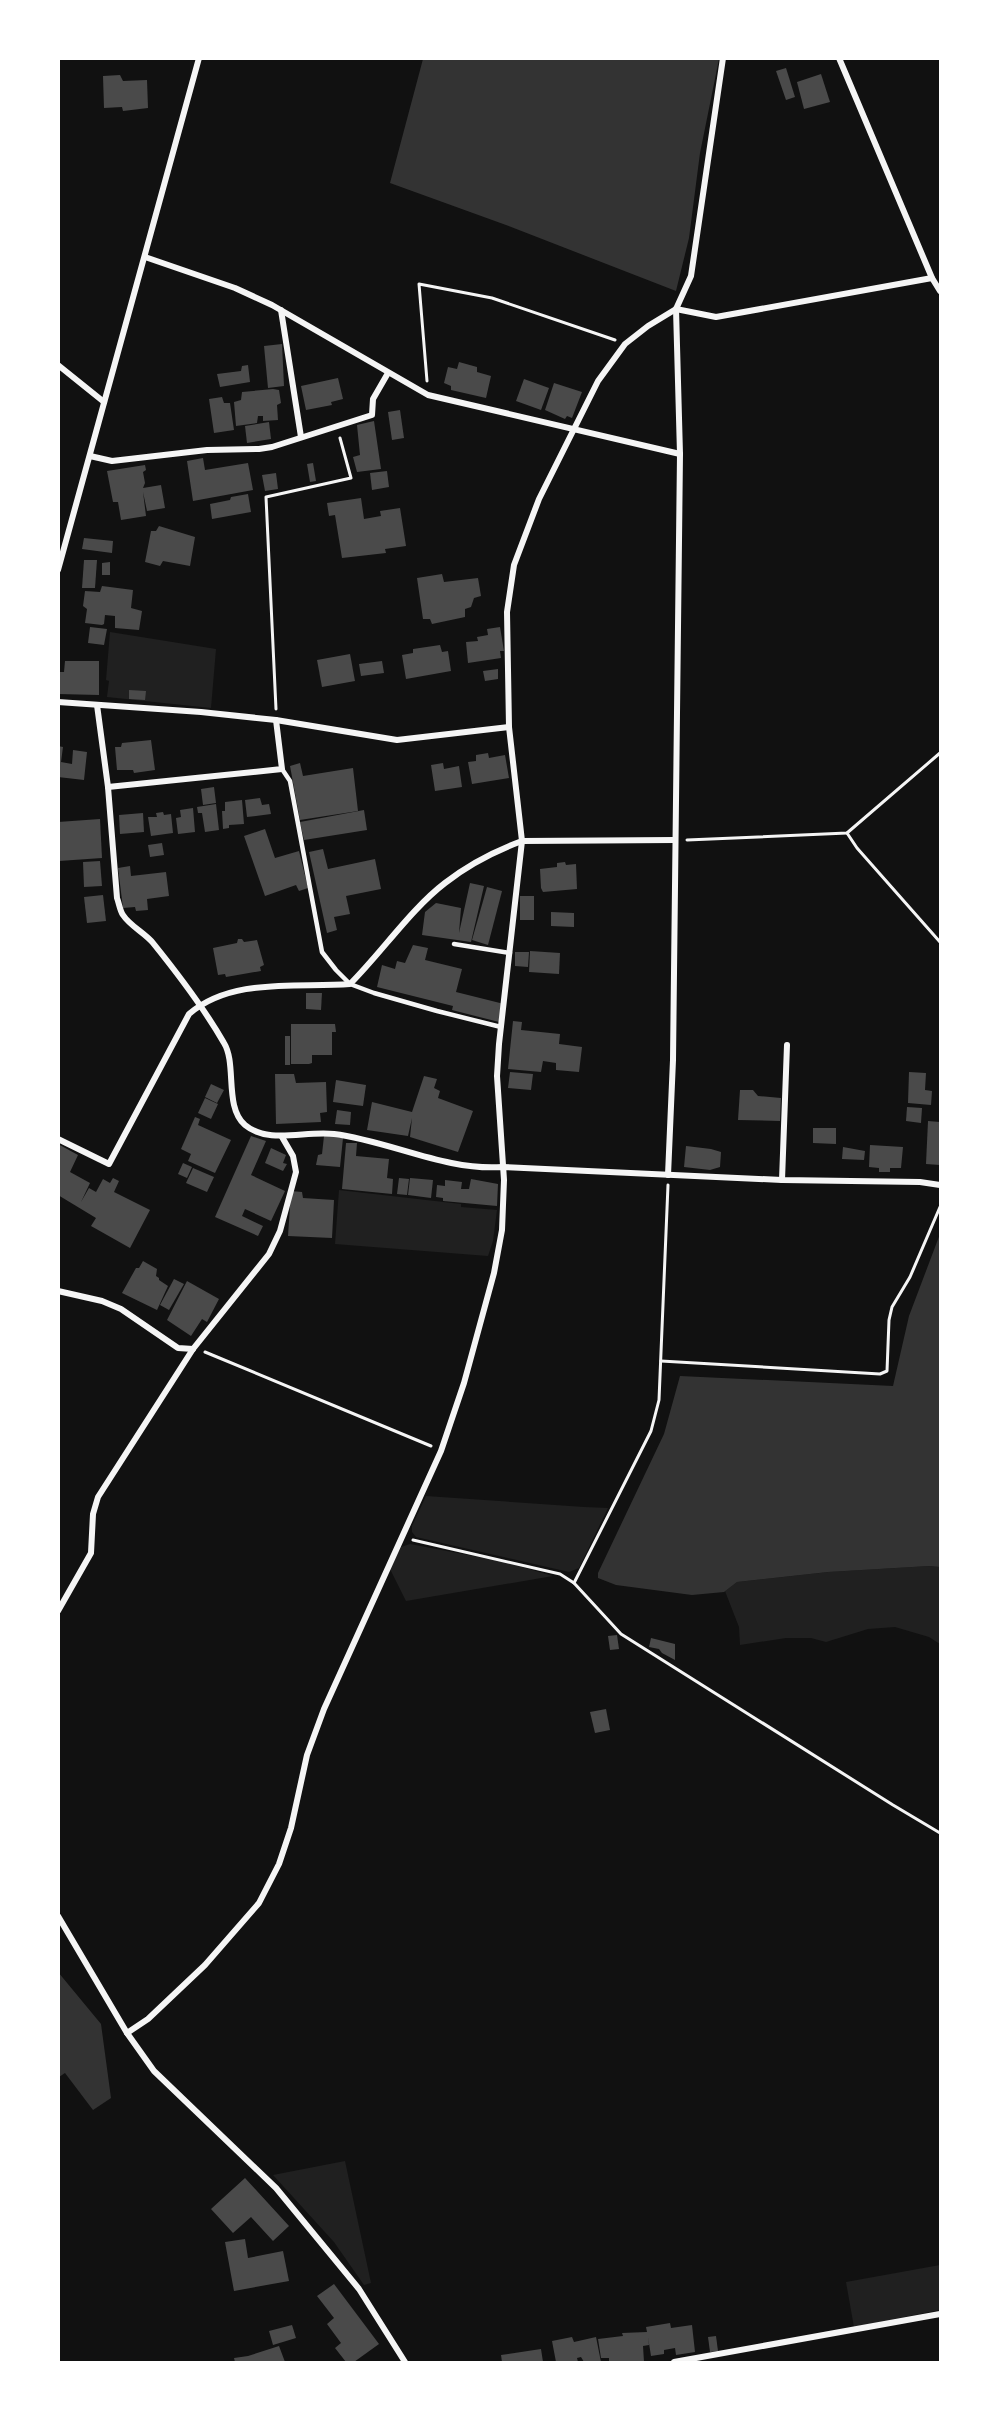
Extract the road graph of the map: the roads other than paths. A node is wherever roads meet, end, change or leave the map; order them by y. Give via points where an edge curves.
1 (199, 58) edge
2 (723, 58) edge
3 (839, 58) edge
4 (145, 257) junction
5 (932, 278) junction
6 (940, 291) edge
7 (676, 309) junction
8 (281, 310) junction
9 (58, 365) edge
10 (388, 373) junction
11 (104, 402) junction
12 (574, 430) junction
13 (301, 437) junction
14 (680, 454) junction
15 (90, 456) junction
16 (58, 570) edge
17 (58, 702) edge
18 (98, 705) junction
19 (276, 720) junction
20 (509, 727) junction
21 (282, 769) junction
22 (108, 787) junction
23 (675, 840) junction
24 (522, 841) junction
25 (454, 944) dead end
26 (510, 953) junction
27 (350, 984) junction
28 (199, 1006) junction
29 (501, 1027) junction
30 (787, 1045) dead end
31 (282, 1137) junction
32 (58, 1139) edge
33 (502, 1167) junction
34 (669, 1175) junction
35 (782, 1180) junction
36 (940, 1185) edge
37 (58, 1291) edge
38 (193, 1348) junction
39 (58, 1611) edge
40 (58, 1916) edge
41 (127, 2033) junction
42 (940, 2314) edge
43 (405, 2362) edge
44 (674, 2362) edge

1 - 4 street
2 - 7 street via 692,276
3 - 5 street
4 - 8 street via 235,288
4 - 11 street
5 - 6 street
5 - 7 street via 716,317
7 - 12 street via 626,344 598,381
7 - 14 street
8 - 10 street
8 - 13 street
9 - 11 street
10 - 12 street via 428,395
10 - 13 street via 373,399 372,415
11 - 15 street
12 - 14 street
12 - 20 street via 539,499 514,565 507,612
13 - 15 street via 259,449 207,450 112,461
14 - 23 street
15 - 16 street
17 - 18 street
18 - 19 street
18 - 22 street
19 - 20 street via 398,740
19 - 21 street
20 - 24 street
21 - 22 street
21 - 27 lane via 290,781 322,951
22 - 28 street via 117,898 123,915 150,939
23 - 24 street
23 - 34 street
24 - 26 street
24 - 27 street via 445,883
25 - 26 lane
26 - 29 street
27 - 28 street via 255,987 213,998
27 - 29 lane
28 - 31 street via 226,1045 234,1103 245,1125
28 - 32 street via 189,1014 109,1164
29 - 33 street via 497,1076
30 - 35 street
31 - 33 street via 317,1133 348,1136 473,1168
31 - 38 street via 293,1156 296,1172 280,1231 268,1254
33 - 34 street
33 - 41 street via 502,1230 464,1383 441,1450 306,1755 279,1864 259,1903 205,1965 148,2019
34 - 35 street
35 - 36 street
37 - 38 street via 121,1309 178,1348
38 - 39 street via 98,1497 91,1553
40 - 41 street
41 - 43 street via 154,2072 276,2188 359,2289
42 - 44 street

